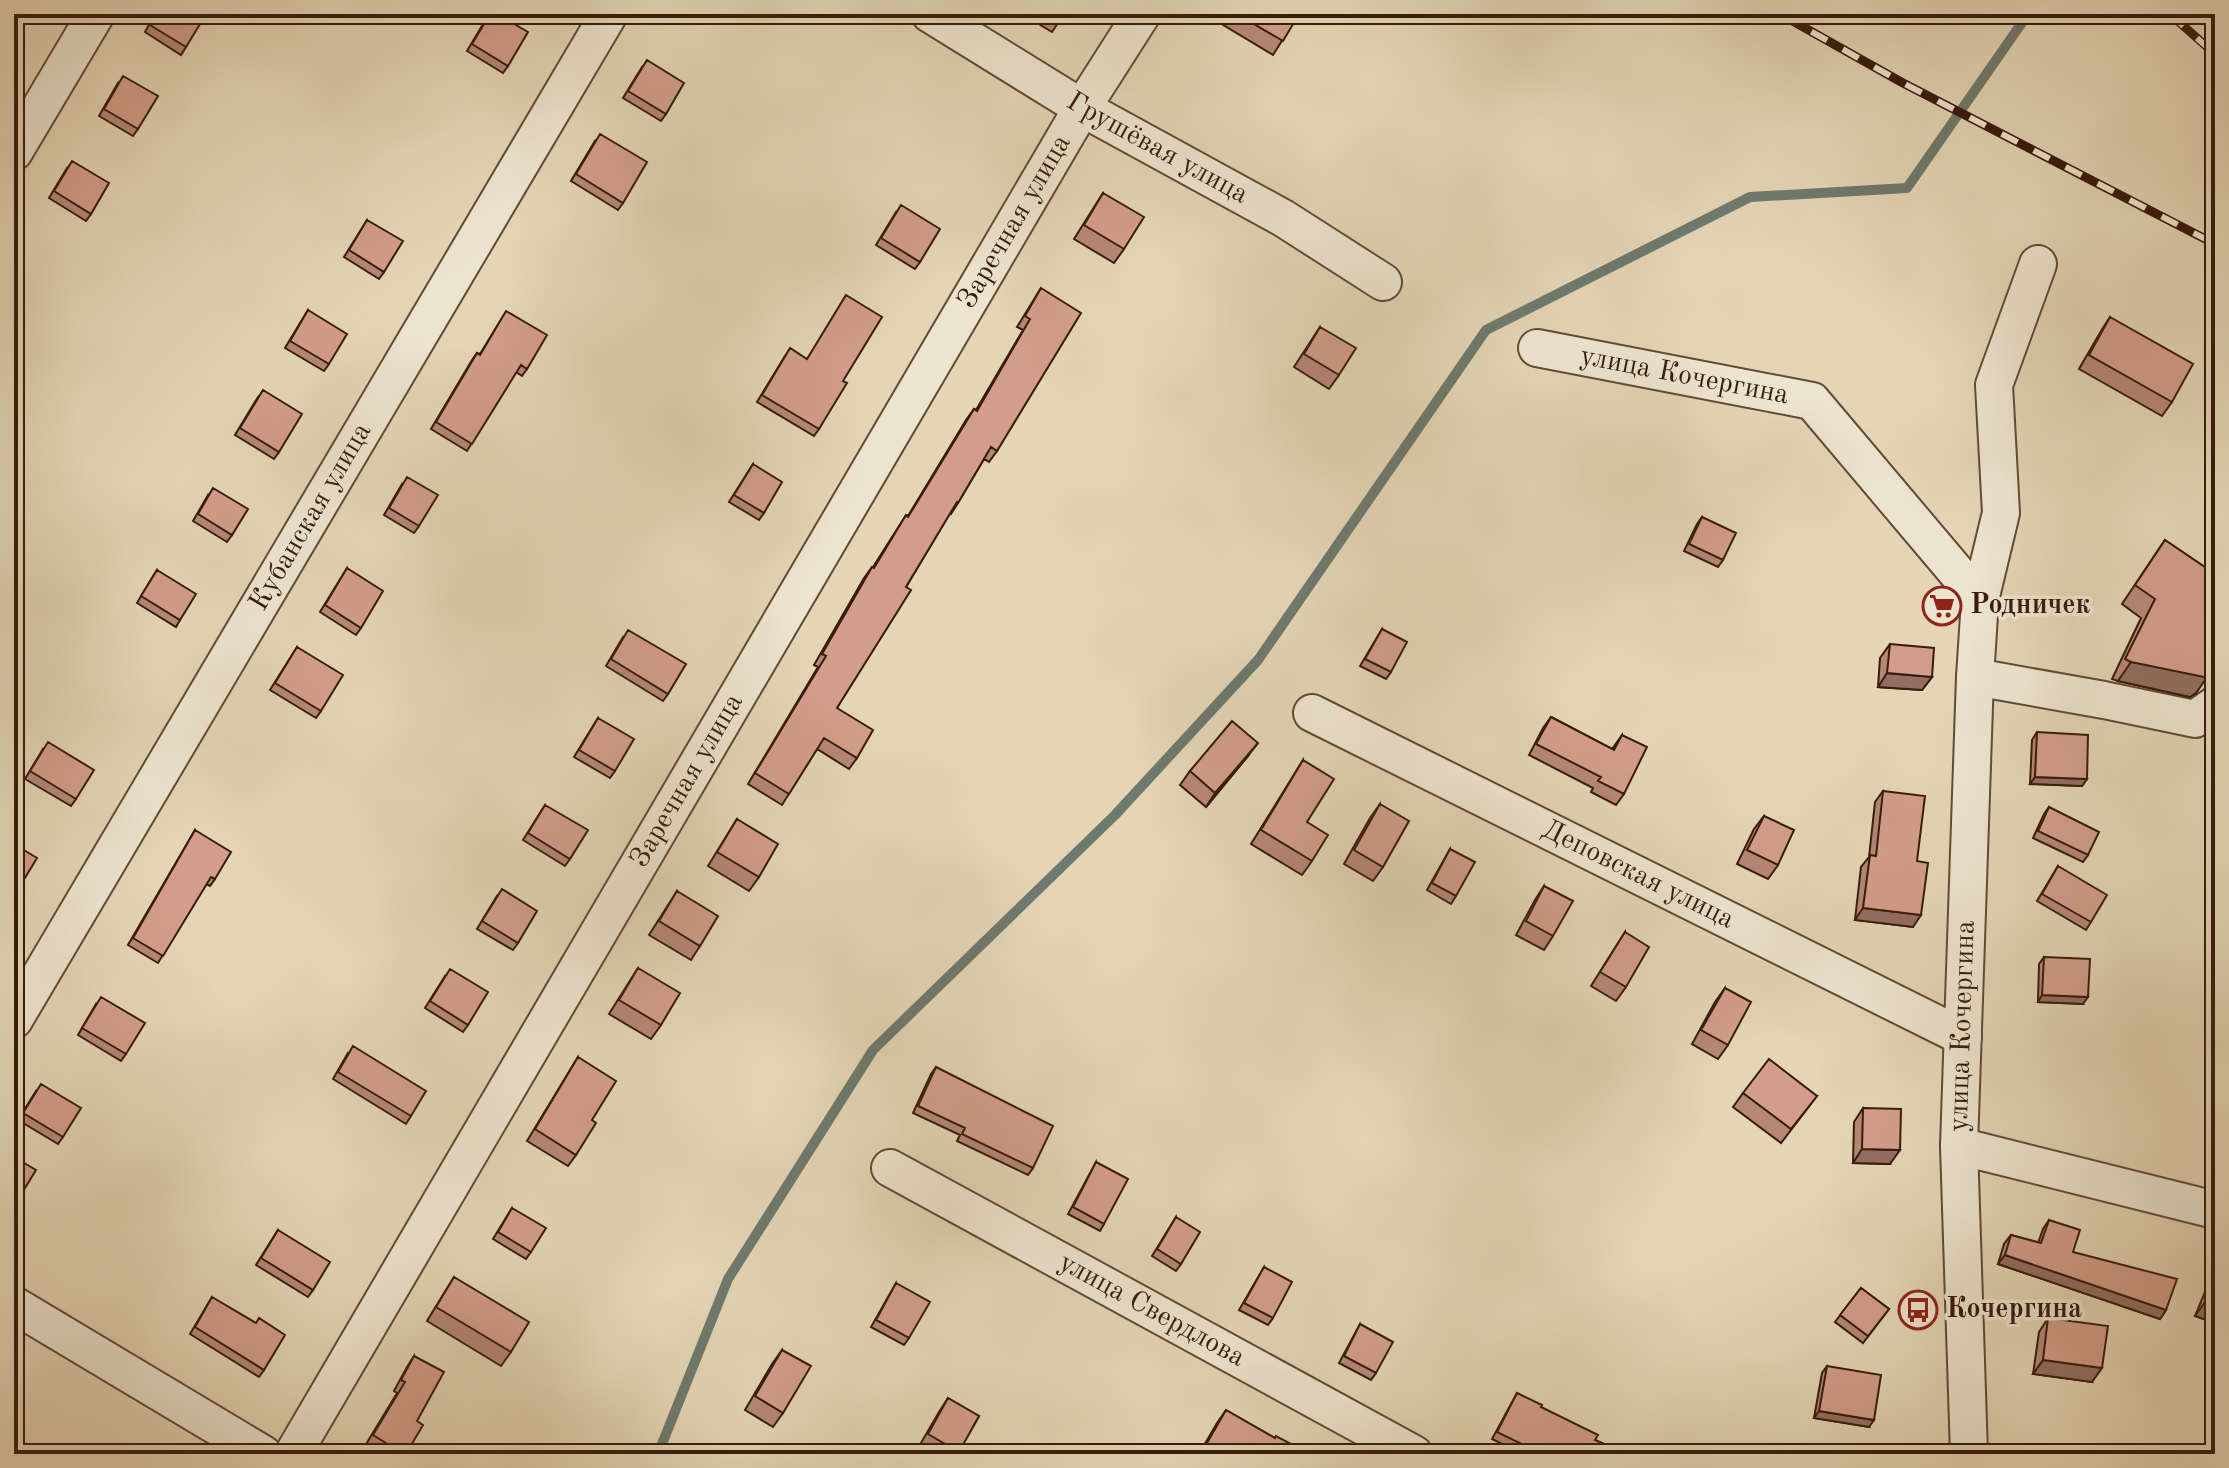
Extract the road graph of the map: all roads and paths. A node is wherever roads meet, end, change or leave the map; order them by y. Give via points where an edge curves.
1 (96, 14) edge
2 (609, 14) edge
3 (930, 14) edge
4 (1142, 14) edge
5 (1082, 108) junction
6 (14, 152) edge
7 (2038, 264) dead end
8 (1383, 282) dead end
9 (1537, 348) dead end
10 (1980, 600) junction
11 (1975, 677) junction
12 (2215, 705) edge
13 (1312, 713) dead end
14 (14, 1020) edge
15 (1963, 1037) junction
16 (1959, 1146) junction
17 (890, 1168) dead end
18 (2215, 1210) edge
19 (14, 1305) edge
20 (263, 1454) edge
21 (293, 1454) edge
22 (1414, 1454) edge
23 (1969, 1454) edge

1 - 6 street
2 - 14 street, Кубанская улица
3 - 5 street, Грушёвая улица
4 - 5 street, Заречная улица
5 - 8 street, Грушёвая улица via 1283,218
5 - 21 street, Заречная улица
7 - 10 street, улица Кочергина via 1994,385 2001,513
9 - 10 street, улица Кочергина via 1812,401
10 - 11 street, улица Кочергина
11 - 12 street via 2195,719
11 - 15 street, улица Кочергина
13 - 15 street, Деповская улица
15 - 16 street, улица Кочергина
16 - 18 street
16 - 23 street, улица Кочергина
17 - 22 street, улица Свердлова
19 - 20 street

